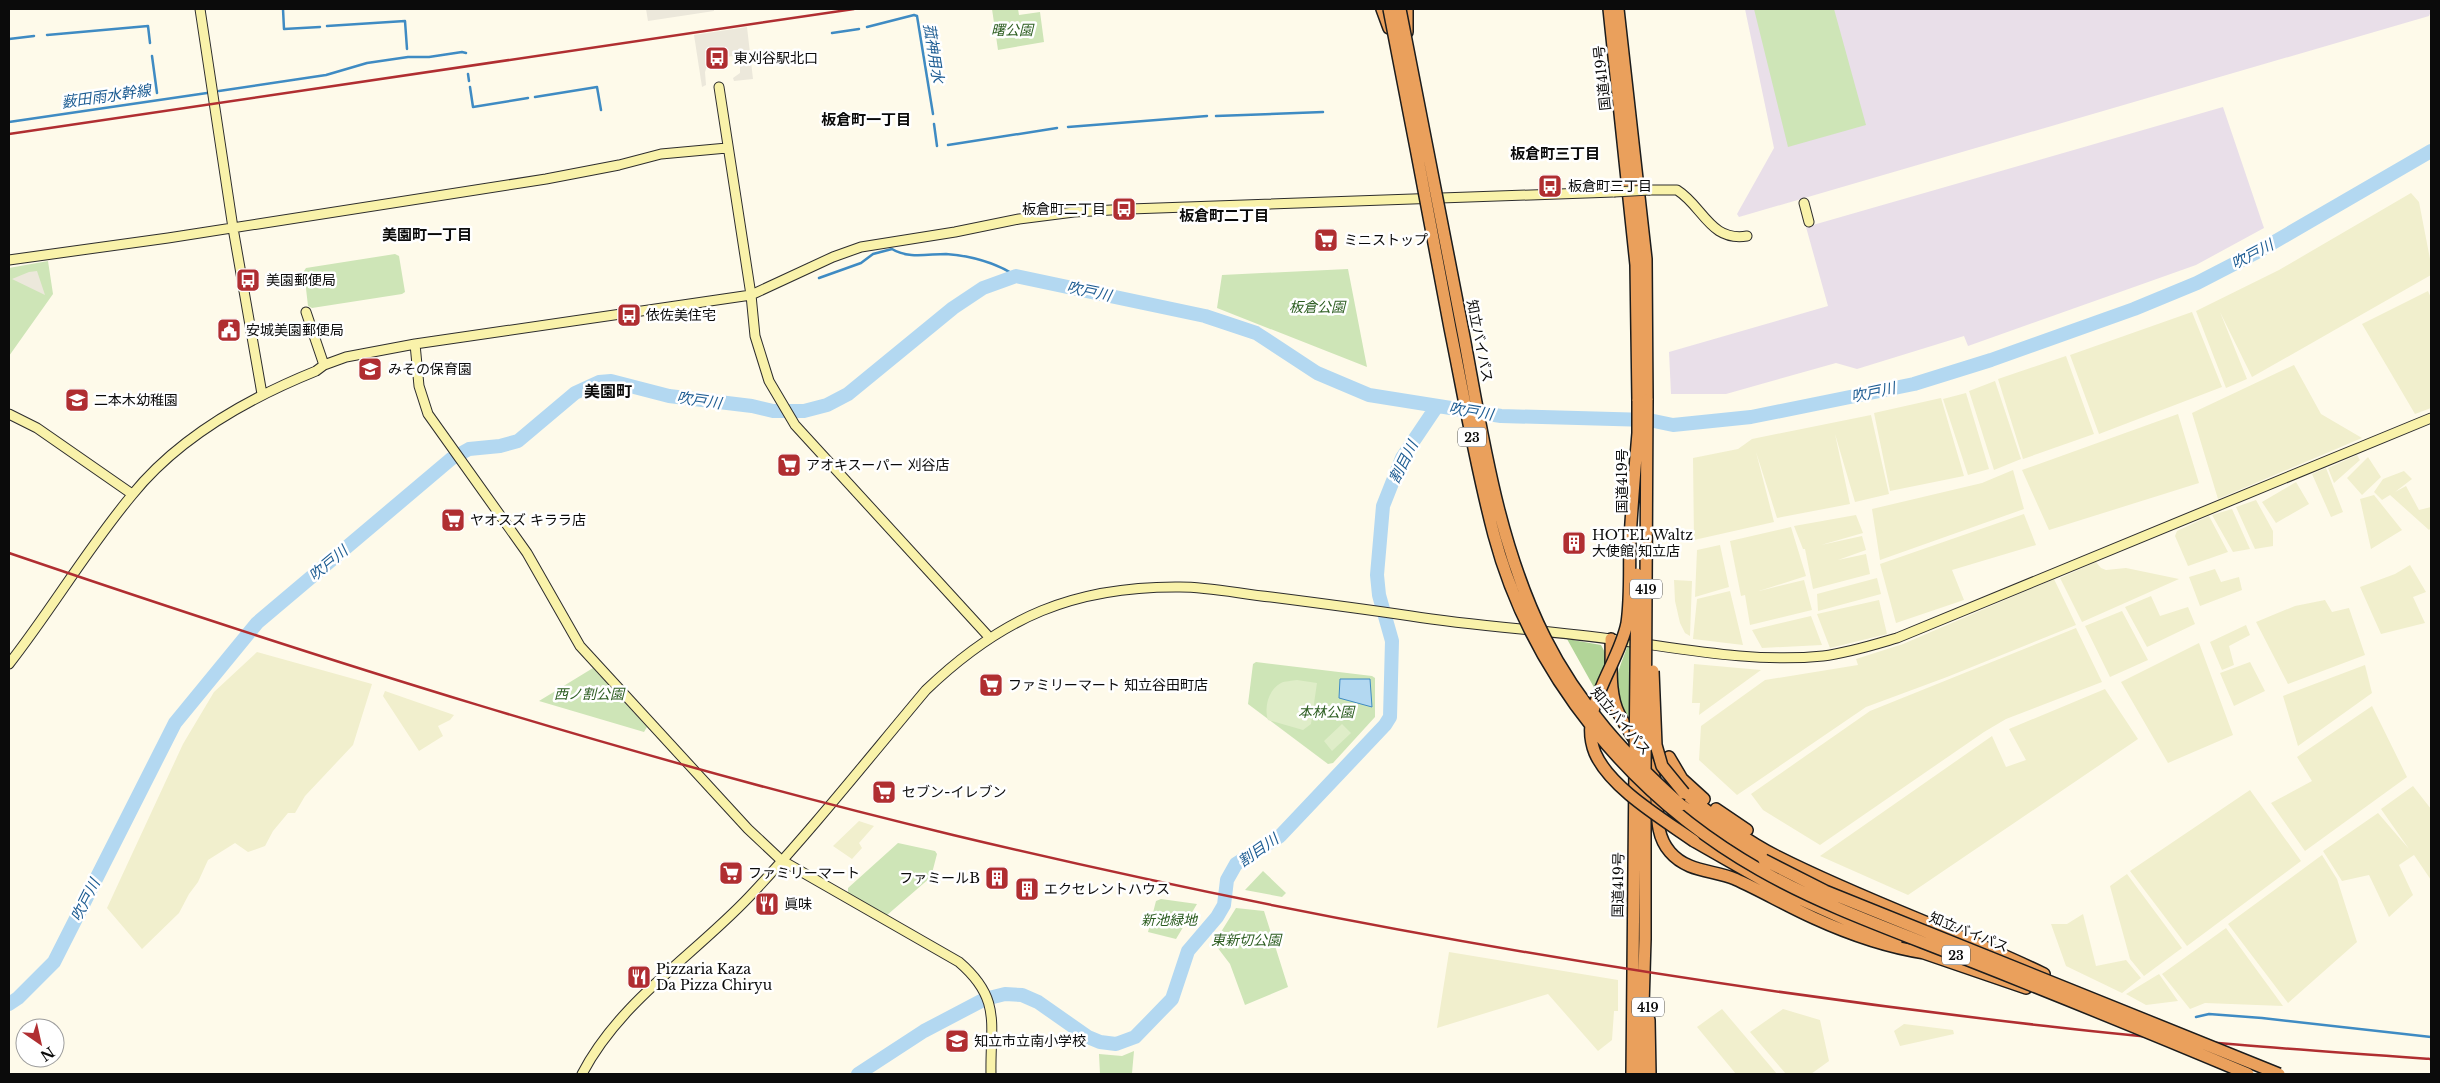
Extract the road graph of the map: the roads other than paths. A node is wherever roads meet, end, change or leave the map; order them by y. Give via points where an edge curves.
1 (200, 9) edge
2 (1382, 9) edge
3 (1389, 9) edge
4 (1400, 9) edge
5 (1407, 9) edge
6 (1609, 9) edge
7 (1618, 9) edge
8 (1402, 47) junction
9 (719, 87) dead end
10 (727, 148) junction
11 (1804, 204) dead end
12 (1809, 222) dead end
13 (233, 228) junction
14 (1747, 236) dead end
15 (9, 260) edge
16 (751, 295) junction
17 (306, 312) dead end
18 (416, 344) junction
19 (324, 365) junction
20 (262, 394) junction
21 (1643, 400) junction
22 (9, 414) edge
23 (2431, 418) edge
24 (1638, 433) junction
25 (1646, 484) junction
26 (132, 494) junction
27 (989, 637) junction
28 (1611, 639) junction
29 (9, 664) edge
30 (1669, 757) dead end
31 (781, 860) junction
32 (1915, 918) junction
33 (1645, 939) junction
34 (1925, 953) junction
35 (2108, 1010) junction
36 (1637, 1041) junction
37 (582, 1074) edge
38 (991, 1074) edge
39 (1632, 1074) edge
40 (1641, 1074) edge
41 (1650, 1074) edge
42 (2248, 1074) edge
43 (2279, 1074) edge

1 - 13 street
2 - 8 highway, bridge
3 - 8 highway, 知立バイパス / 23, bridge
4 - 8 highway, 知立バイパス / 23, bridge
5 - 8 highway, bridge
6 - 21 highway, 国道419号 / 419 via 1636,265
7 - 21 highway, 国道419号 / 419 via 1646,259
8 - 35 highway, 知立バイパス / 23, bridge via 1505,536 1545,638 1564,673 1594,716 1638,765 1681,805 1764,860 1825,891
9 - 10 street
10 - 13 street via 661,154 546,179
10 - 16 street
11 - 12 street
13 - 15 street
13 - 20 street
14 - 16 street, bridge via 1734,237 1715,229 1677,190 1130,209 1052,214 860,247
16 - 18 street
16 - 27 street via 761,361 795,425
17 - 19 street
18 - 19 street via 346,357
18 - 31 street via 422,399 428,414 527,553 580,646
19 - 20 street
20 - 26 street via 178,450
21 - 24 highway, 国道419号 / 419, bridge
21 - 25 highway, 国道419号 / 419, bridge
22 - 26 street via 37,428
23 - 28 street via 2052,576 1897,638 1863,648 1818,656 1750,657
24 - 34 highway, bridge via 1627,623 1617,658 1597,699 1592,719 1590,735 1596,754 1624,789 1694,841 1780,890
24 - 36 highway, 国道419号 / 419, bridge
25 - 32 highway, bridge via 1652,555 1654,722 1662,766 1684,793 1727,826 1777,856 1836,885
25 - 33 highway, 国道419号 / 419, bridge
26 - 29 street
27 - 28 street via 1024,618 1071,600 1141,588 1183,587
27 - 31 street via 954,663 926,690
28 - 34 highway via 1615,705 1653,773 1659,832 1675,858 1684,864 1734,879 1856,935 1895,948
30 - 32 highway via 1696,794 1762,840 1807,865 1875,894
31 - 37 street via 723,924 622,1014 600,1042
31 - 38 street via 959,962 974,976 985,991 994,1030
32 - 35 highway, bridge via 2002,954
33 - 36 highway, 国道419号 / 419
33 - 41 highway, 国道419号 / 419
34 - 35 highway, bridge
35 - 42 highway, 知立バイパス / 23, bridge
35 - 43 highway, 知立バイパス / 23, bridge
36 - 39 highway, 国道419号 / 419
36 - 40 highway, 419

